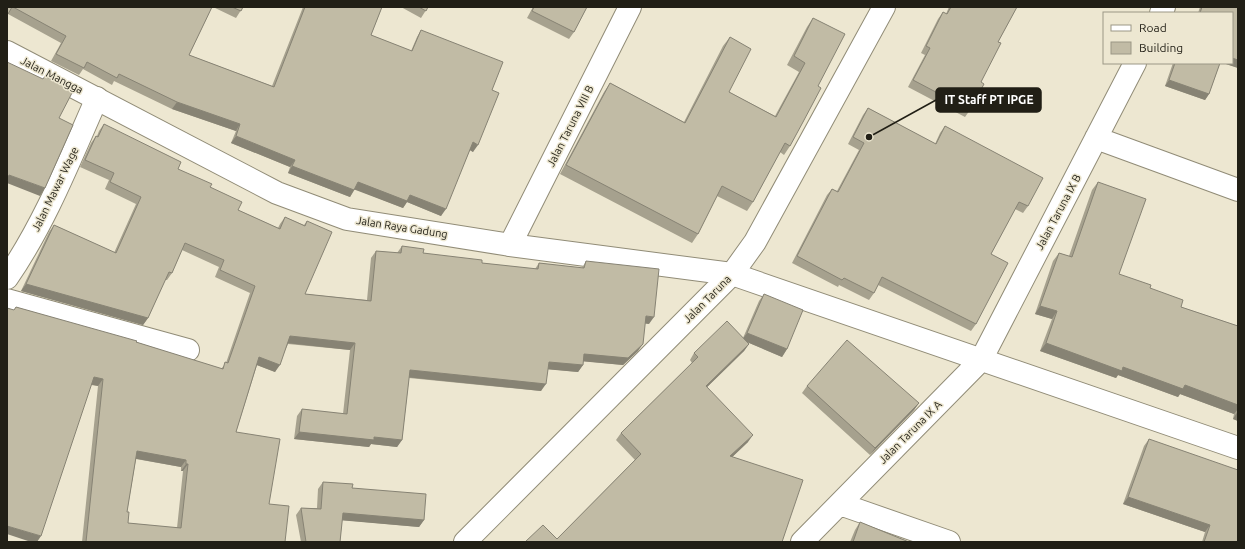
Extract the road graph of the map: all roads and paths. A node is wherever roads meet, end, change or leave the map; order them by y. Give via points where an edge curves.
1 (630, 7) edge
2 (884, 7) edge
3 (7, 52) edge
4 (1134, 64) edge
5 (97, 98) junction
6 (1096, 138) junction
7 (1238, 190) edge
8 (510, 245) junction
9 (732, 274) junction
10 (7, 278) edge
11 (7, 300) edge
12 (188, 350) dead end
13 (981, 360) junction
14 (1238, 448) edge
15 (840, 504) junction
16 (465, 542) edge
17 (802, 542) edge
18 (949, 542) edge

1 - 8 street, Jalan Taruna VIII B
2 - 9 street, Jalan Taruna via 773,211
3 - 5 street, Jalan Mangga
4 - 6 street, Jalan Taruna IX B
5 - 8 street, Jalan Raya Gadung via 278,193 347,219
5 - 10 street, Jalan Mawar Wage via 53,198
6 - 7 street
6 - 13 street, Jalan Taruna IX B
8 - 9 street, Jalan Raya Gadung
9 - 13 street
9 - 16 street, Jalan Taruna
11 - 12 street
13 - 14 street
13 - 15 street, Jalan Taruna IX A
15 - 17 street, Jalan Taruna IX A
15 - 18 street

